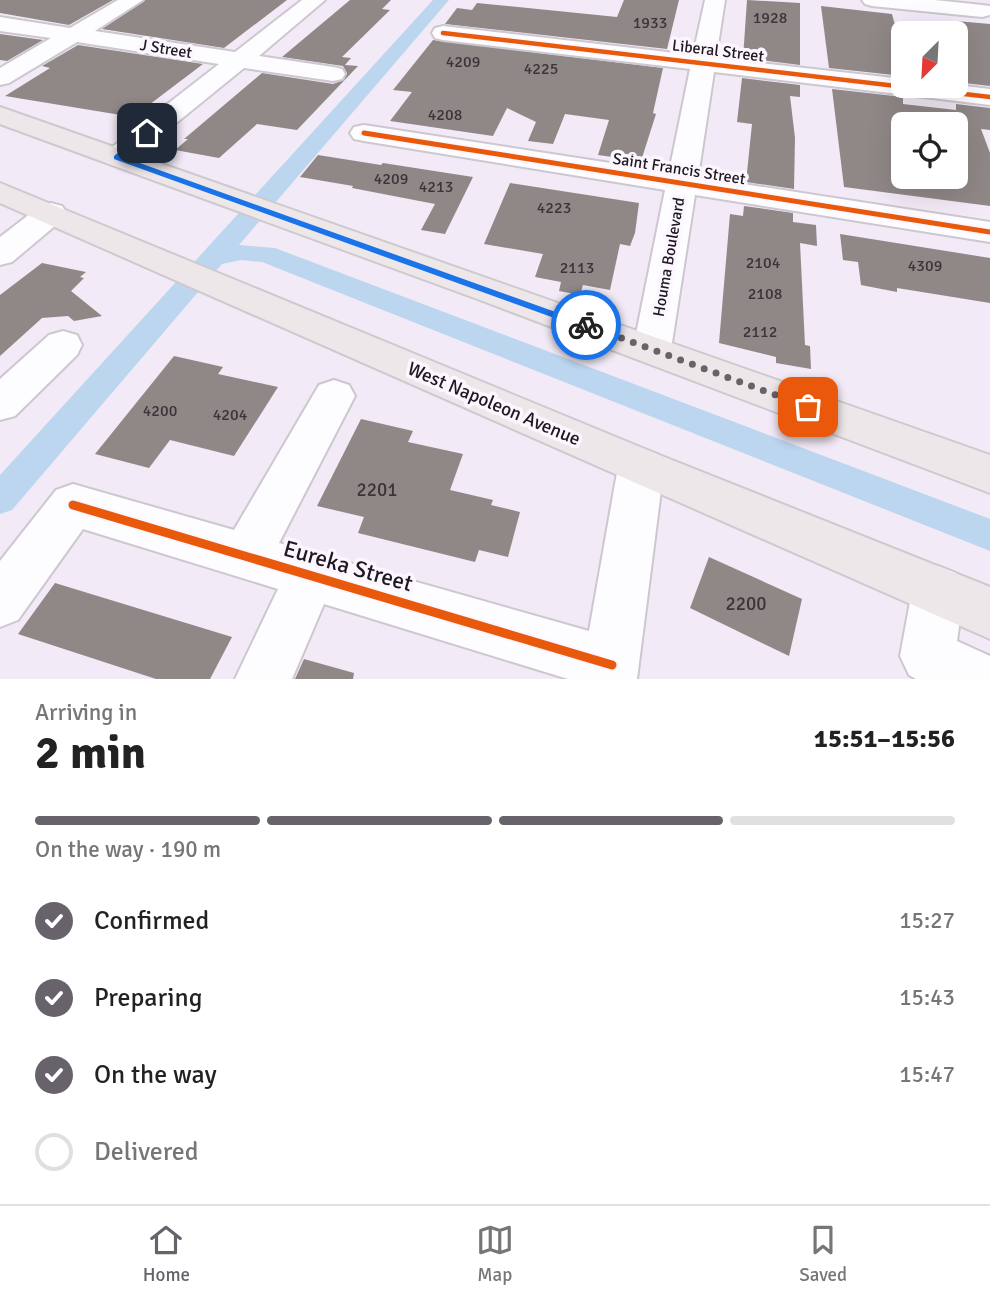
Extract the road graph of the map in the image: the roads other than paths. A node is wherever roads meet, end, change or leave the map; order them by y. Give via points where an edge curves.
1 (133, 0) edge
2 (315, 0) edge
3 (715, 0) edge
4 (872, 0) edge
5 (982, 11) dead end
6 (0, 23) edge
7 (443, 33) dead end
8 (74, 35) junction
9 (238, 60) junction
10 (704, 63) junction
11 (333, 74) dead end
12 (0, 78) edge
13 (990, 97) edge
14 (0, 115) edge
15 (364, 133) dead end
16 (117, 157) junction
17 (683, 184) junction
18 (0, 192) edge
19 (51, 213) junction
20 (990, 232) edge
21 (0, 254) edge
22 (63, 345) dead end
23 (652, 349) junction
24 (334, 396) dead end
25 (0, 404) edge
26 (641, 467) junction
27 (990, 474) edge
28 (246, 556) junction
29 (311, 576) junction
30 (938, 591) junction
31 (0, 602) edge
32 (990, 613) edge
33 (610, 672) edge
34 (263, 679) edge
35 (977, 679) edge

1 - 8 street
2 - 9 street
3 - 10 street, Houma Boulevard
4 - 5 street
6 - 8 street, J Street
7 - 10 street, Liberal Street
8 - 9 street, J Street
8 - 12 street
9 - 11 street, J Street
9 - 16 street
10 - 13 street, Liberal Street
10 - 17 street, Houma Boulevard
14 - 16 main road
15 - 17 street, Saint Francis Street
16 - 23 main road
17 - 20 street, Saint Francis Street
17 - 23 street, Houma Boulevard
18 - 19 main road, West Napoleon Avenue
19 - 21 street
19 - 26 main road, West Napoleon Avenue
22 - 25 street
23 - 27 main road
24 - 28 street
26 - 30 main road, West Napoleon Avenue
26 - 33 street
28 - 29 street, Eureka Street
28 - 31 street, Eureka Street via 73,505
29 - 33 street, Eureka Street
29 - 34 street
30 - 32 main road, West Napoleon Avenue
30 - 35 street via 928,656

